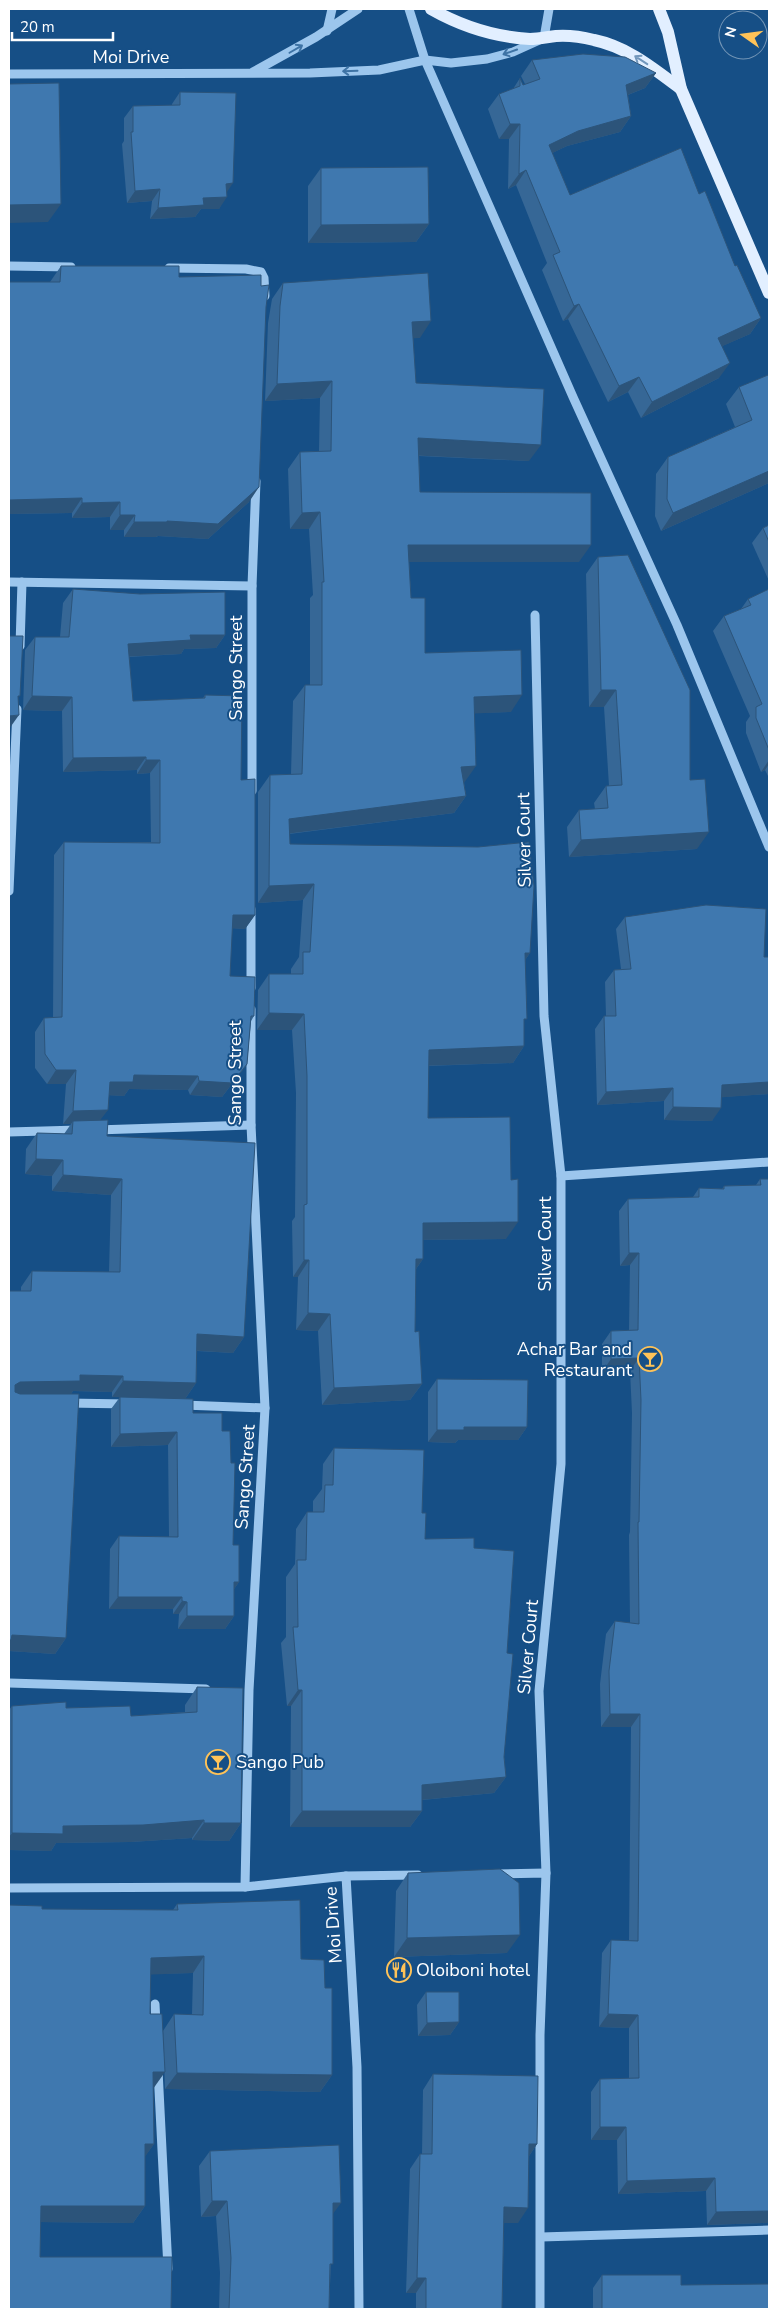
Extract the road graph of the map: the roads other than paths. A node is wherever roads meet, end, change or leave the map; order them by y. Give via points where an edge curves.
1 (332, 9) edge
2 (358, 9) edge
3 (409, 9) edge
4 (431, 9) edge
5 (549, 9) edge
6 (658, 9) edge
7 (327, 30) junction
8 (544, 38) junction
9 (425, 60) junction
10 (253, 72) junction
11 (9, 74) edge
12 (681, 89) junction
13 (9, 266) edge
14 (76, 267) edge
15 (163, 268) edge
16 (769, 293) edge
17 (264, 305) edge
18 (256, 468) edge
19 (9, 582) edge
20 (22, 582) junction
21 (252, 586) junction
22 (535, 615) dead end
23 (19, 652) edge
24 (17, 702) edge
25 (252, 806) edge
26 (769, 847) edge
27 (9, 891) edge
28 (251, 896) edge
29 (251, 1125) junction
30 (9, 1132) edge
31 (769, 1162) edge
32 (561, 1176) junction
33 (54, 1403) edge
34 (140, 1404) edge
35 (170, 1405) edge
36 (265, 1408) junction
37 (9, 1683) edge
38 (220, 1690) edge
39 (239, 1690) edge
40 (249, 1690) junction
41 (546, 1873) junction
42 (489, 1874) edge
43 (432, 1875) edge
44 (346, 1876) junction
45 (9, 1888) edge
46 (245, 1888) junction
47 (155, 2004) dead end
48 (156, 2034) edge
49 (158, 2063) edge
50 (769, 2230) edge
51 (541, 2237) junction
52 (168, 2280) edge
53 (359, 2309) edge
54 (540, 2309) edge

1 - 7 street
2 - 7 street
3 - 9 street
4 - 8 main road via 480,30 521,38
5 - 8 street
6 - 12 main road via 668,32
10 -> 7 street
8 -> 9 street, Moi Drive via 487,59 451,63
12 -> 8 main road via 616,46 565,36
9 -> 10 street, Moi Drive via 379,70 310,74
9 - 26 street via 576,405 677,625
10 - 11 street, Moi Drive
12 - 16 main road
13 - 14 street
15 - 17 street via 260,272 266,288
18 - 21 street, Sango Street
19 - 20 street
20 - 21 street
20 - 23 street
21 - 25 street, Sango Street
22 - 32 street, Silver Court via 544,1016
24 - 27 street
28 - 29 street, Sango Street
29 - 30 street
29 - 36 street, Sango Street
31 - 32 street
32 - 41 street, Silver Court via 561,1464 540,1691
33 - 34 street
35 - 36 street
36 - 40 street, Sango Street
37 - 38 street
39 - 40 street
40 - 46 street, Sango Street
41 - 42 street
41 - 51 street, Silver Court via 540,2035
43 - 44 street
44 - 46 street, Moi Drive
44 - 53 street, Moi Drive via 357,2067
45 - 46 street, Moi Drive
47 - 48 street
49 - 52 street
50 - 51 street
51 - 54 street, Silver Court

